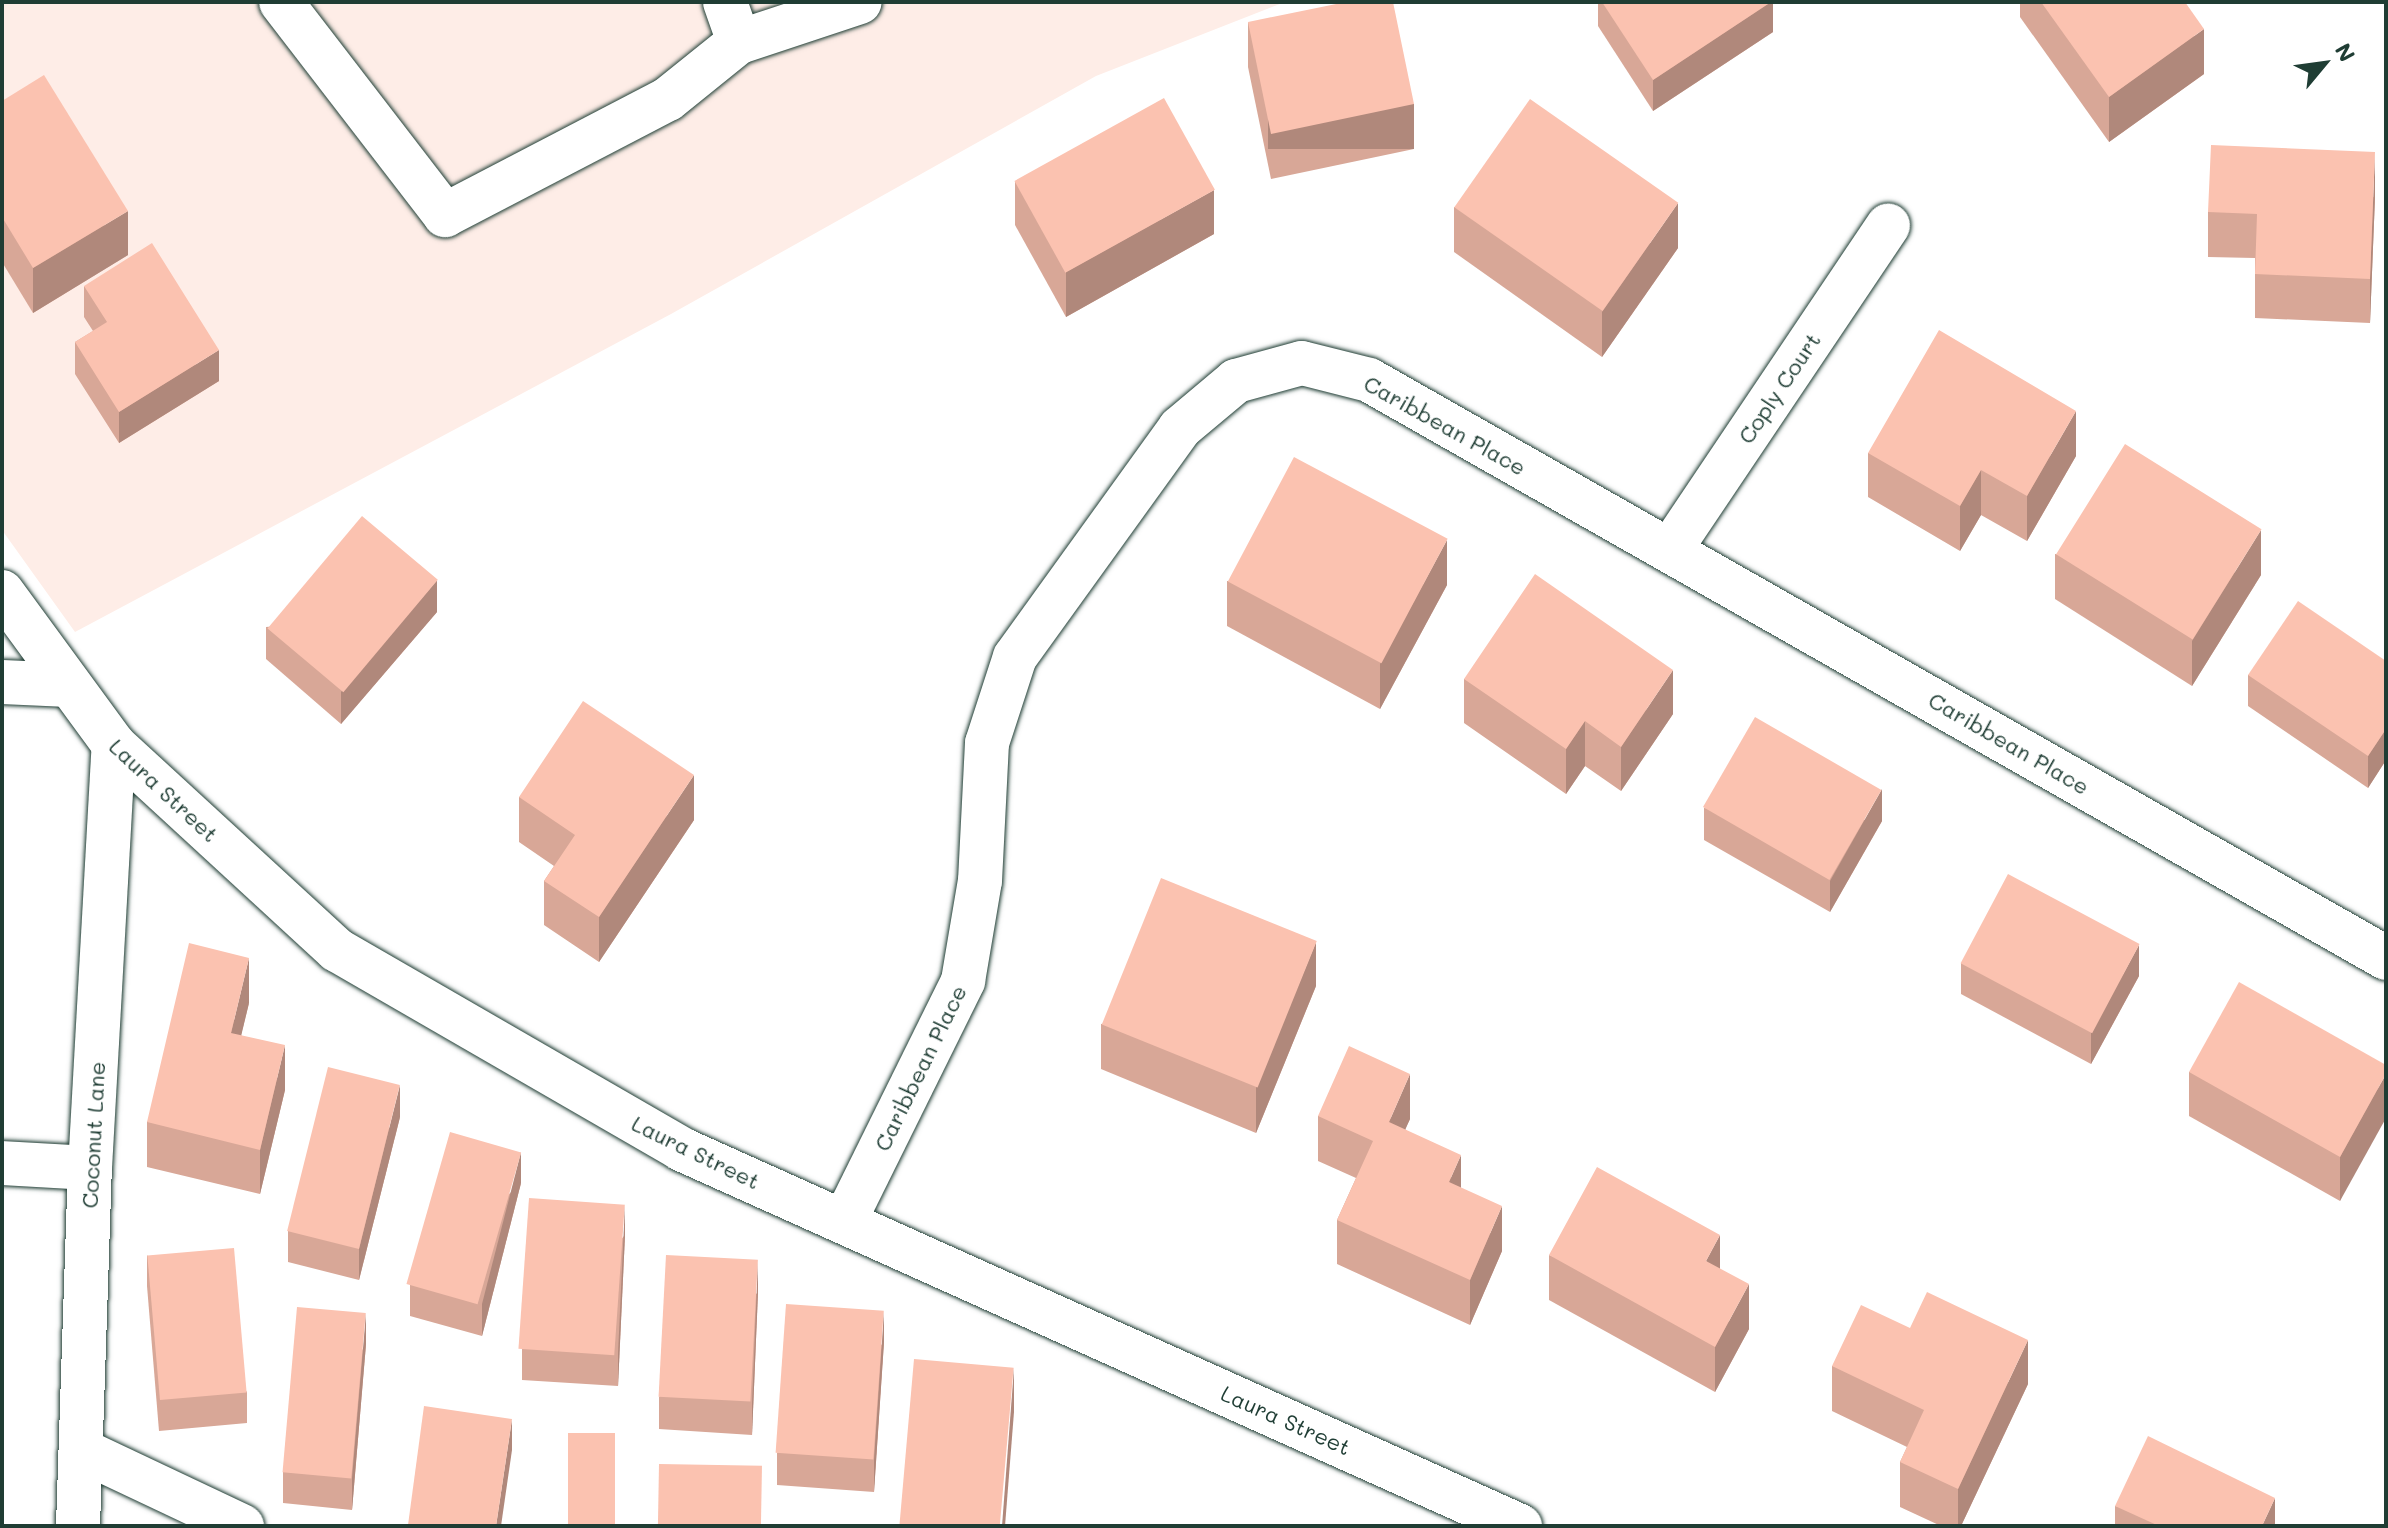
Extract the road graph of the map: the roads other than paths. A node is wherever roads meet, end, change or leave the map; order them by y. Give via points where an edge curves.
1 (281, 2) edge
2 (860, 2) edge
3 (732, 22) edge
4 (1888, 225) dead end
5 (1670, 550) junction
6 (2, 592) edge
7 (2, 682) edge
8 (69, 685) junction
9 (114, 745) junction
10 (2386, 958) edge
11 (2, 1163) edge
12 (90, 1168) junction
13 (845, 1220) junction
14 (83, 1451) junction
15 (78, 1526) edge
16 (242, 1526) edge
17 (1520, 1526) edge

1 - 3 street via 445,215 668,99
2 - 3 street
4 - 5 street, Coply Court
5 - 10 street, Caribbean Place
5 - 13 street, Caribbean Place via 1369,380 1302,363 1236,381 1180,428 1015,657 987,743 980,881 963,981
6 - 8 street, Laura Street
7 - 8 street
8 - 9 street, Laura Street
9 - 12 street, Coconut Lane
9 - 13 street, Laura Street via 337,950 681,1149
11 - 12 street
12 - 14 street, Coconut Lane
13 - 17 street, Laura Street
14 - 15 street, Coconut Lane
14 - 16 street

